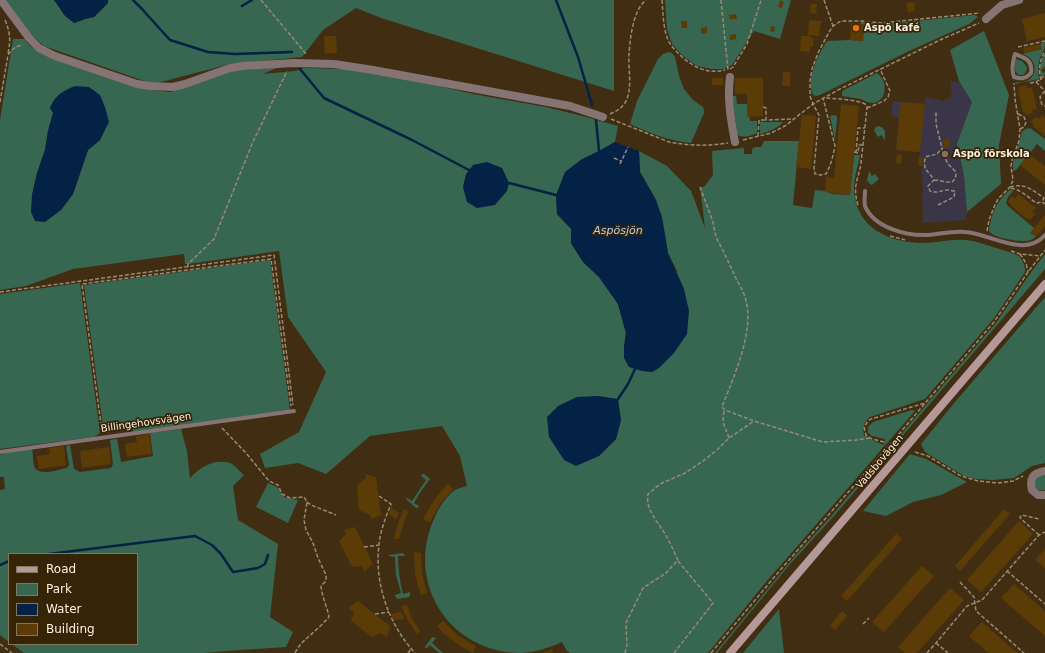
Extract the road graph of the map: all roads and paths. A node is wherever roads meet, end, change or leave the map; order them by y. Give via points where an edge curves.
1 (1, 0) edge
2 (260, 0) edge
3 (646, 0) edge
4 (662, 0) edge
5 (721, 0) edge
6 (760, 0) edge
7 (824, 0) edge
8 (1019, 0) edge
9 (994, 12) junction
10 (4, 17) dead end
11 (986, 19) joint
12 (833, 26) junction
13 (1045, 41) edge
14 (33, 43) junction
15 (1013, 49) dead end
16 (1045, 51) edge
17 (8, 55) junction
18 (313, 63) junction
19 (880, 69) junction
20 (287, 72) dead end
21 (729, 73) junction
22 (1045, 75) edge
23 (1014, 77) junction
24 (1036, 82) dead end
25 (1045, 91) edge
26 (823, 98) junction
27 (0, 102) edge
28 (813, 104) junction
29 (1045, 106) edge
30 (763, 107) dead end
31 (867, 108) junction
32 (936, 112) dead end
33 (1018, 114) junction
34 (603, 117) junction
35 (793, 119) junction
36 (766, 120) junction
37 (865, 128) junction
38 (1020, 129) junction
39 (758, 136) junction
40 (735, 142) junction
41 (863, 145) junction
42 (628, 147) dead end
43 (942, 148) junction
44 (614, 158) dead end
45 (621, 161) junction
46 (620, 164) dead end
47 (934, 180) junction
48 (1010, 187) junction
49 (700, 188) dead end
50 (865, 191) dead end
51 (1042, 202) junction
52 (1045, 204) edge
53 (938, 205) dead end
54 (858, 207) dead end
55 (888, 235) dead end
56 (1045, 235) edge
57 (986, 236) junction
58 (909, 241) dead end
59 (1007, 250) dead end
60 (1045, 250) edge
61 (1020, 254) junction
62 (1041, 256) junction
63 (188, 267) junction
64 (1028, 272) junction
65 (1045, 284) edge
66 (0, 292) edge
67 (925, 403) junction
68 (724, 410) junction
69 (293, 412) junction
70 (754, 421) junction
71 (216, 422) junction
72 (103, 438) junction
73 (729, 438) junction
74 (870, 438) junction
75 (884, 442) dead end
76 (0, 452) edge
77 (915, 452) dead end
78 (1045, 471) edge
79 (1024, 476) dead end
80 (1045, 494) edge
81 (379, 496) dead end
82 (307, 502) junction
83 (336, 515) dead end
84 (1039, 518) dead end
85 (1045, 532) edge
86 (1042, 534) junction
87 (1039, 535) junction
88 (1045, 536) edge
89 (379, 545) junction
90 (364, 547) dead end
91 (678, 560) junction
92 (1007, 571) junction
93 (960, 582) dead end
94 (975, 603) junction
95 (1045, 604) edge
96 (389, 612) junction
97 (375, 614) dead end
98 (869, 618) dead end
99 (863, 624) dead end
100 (936, 643) junction
101 (0, 644) edge
102 (411, 649) junction
103 (12, 653) edge
104 (295, 653) edge
105 (408, 653) edge
106 (415, 653) edge
107 (625, 653) edge
108 (674, 653) edge
109 (711, 653) edge
110 (730, 653) edge
111 (927, 653) edge
112 (948, 653) edge
113 (1024, 653) edge

1 - 14 street
2 - 18 path
3 - 34 path via 638,10 633,26 629,54 629,87 625,103 620,110
4 - 21 path via 664,29 671,46 690,64 702,70
5 - 21 path
6 - 21 path via 747,44
7 - 12 path
8 - 9 street via 1002,5
9 - 11 street
9 - 12 path via 881,23 841,21
10 - 17 path via 10,31
11 - 19 path
12 - 28 path via 812,69 809,87
13 - 15 path
14 - 17 path via 18,46
14 - 18 street via 46,52 137,84 162,87 184,84 230,68
16 - 22 path via 1039,72 1041,80
17 - 27 path
18 - 34 street via 402,75 570,106
19 - 26 path
19 - 31 path via 890,91 888,97
20 - 63 path via 252,144 214,239 188,264
21 - 40 street via 728,99
23 - 23 lane via 1025,78 1031,73 1028,60 1015,54 1012,66
23 - 33 path
24 - 25 path
25 - 29 path via 1040,97 1042,105
26 - 28 path
26 - 28 path via 835,146 830,167 826,174 820,175 815,174 814,168 819,115
26 - 31 path via 855,101 865,104
28 - 35 path
30 - 36 path via 766,108
31 - 37 path
32 - 43 path
33 - 38 path
33 - 38 path via 1024,117 1026,122
34 - 40 path via 678,144 703,146
35 - 36 path
35 - 39 path via 785,126
36 - 39 path via 758,120
37 - 41 path
37 - 41 path via 858,128 855,152 858,153 859,144
38 - 48 path via 1019,141 1012,160 1013,180
39 - 40 path
41 - 54 path via 856,185
42 - 45 path
43 - 47 path via 938,154 925,157 924,166
43 - 47 path via 948,164 956,175 952,182
44 - 45 path
45 - 46 path
47 - 53 path via 928,186 930,191 955,191 954,196
48 - 51 path via 1024,193 1036,203
48 - 51 path via 1018,185 1034,190 1044,198
48 - 57 path via 994,207
49 - 68 path via 715,234 744,294 747,306 746,339 722,407
50 - 57 lane via 865,205 871,214 891,229 927,235 964,232
51 - 52 path
55 - 58 path
56 - 57 lane via 1032,244 1021,245 1009,244
59 - 61 path
60 - 62 path
61 - 62 path
61 - 64 path
62 - 64 path
63 - 66 path
63 - 69 path via 274,255
64 - 67 path via 994,322
65 - 110 main road, Vadsbovägen
67 - 74 path via 871,419 864,427 866,435
67 - 109 path
68 - 70 path
68 - 73 path via 723,422
69 - 71 lane, Billingehovsvägen
69 - 72 path via 271,259 82,284
70 - 73 path
70 - 74 path via 823,442
71 - 72 lane, Billingehovsvägen
71 - 82 path via 269,481 278,485 282,494 290,498 304,497
72 - 76 lane, Billingehovsvägen
73 - 91 path via 703,461 685,473 660,484 648,494 647,504
74 - 75 path
77 - 79 path via 928,456 961,476 978,481 998,483
78 - 80 street via 1037,472 1031,484 1032,490 1038,495
81 - 89 path via 391,504
82 - 83 path
82 - 104 path via 304,520 326,575 326,581 321,586 329,617
84 - 87 path via 1020,517
85 - 86 path
86 - 87 path
86 - 88 path
87 - 92 path
89 - 90 path
89 - 96 path via 379,576
91 - 107 path via 666,573 643,588 626,623
91 - 108 path via 712,603
92 - 94 path via 982,600
92 - 95 path
93 - 94 path via 974,597
94 - 100 path via 967,606
94 - 113 path via 976,611
96 - 97 path
96 - 102 path
98 - 99 path
100 - 111 path
100 - 112 path
101 - 103 path
102 - 105 path
102 - 106 path

